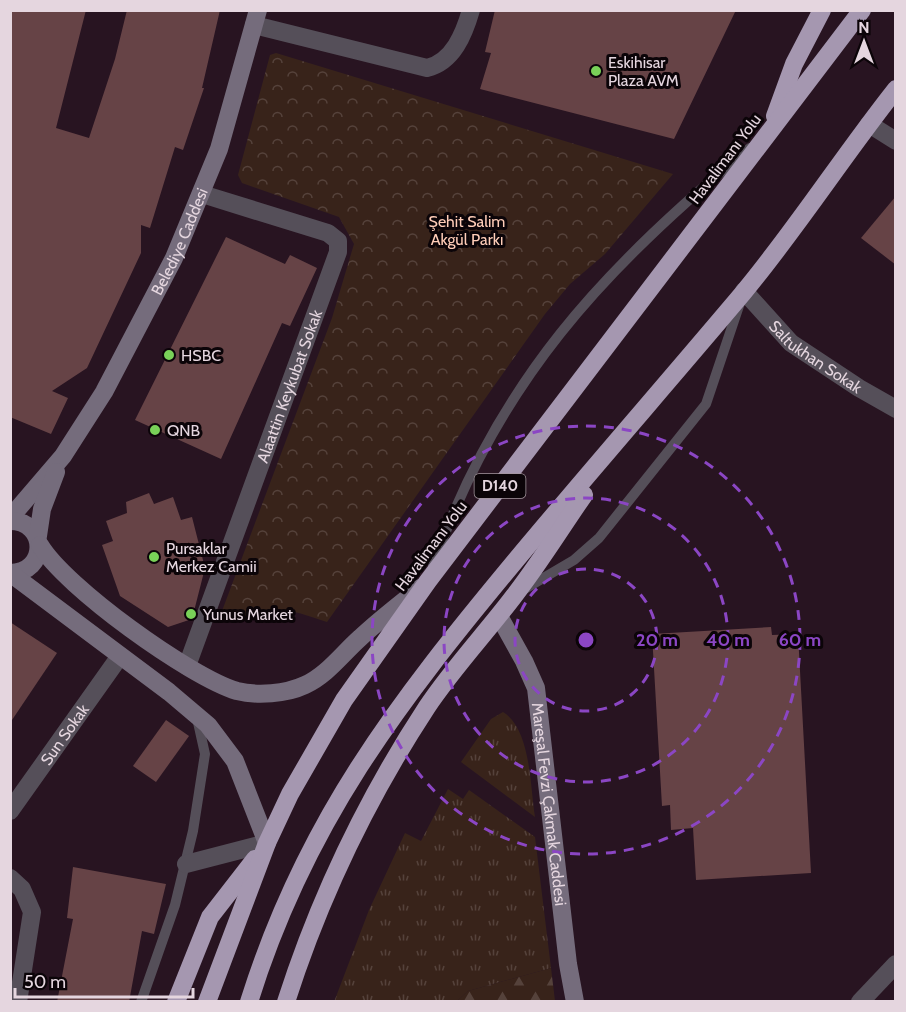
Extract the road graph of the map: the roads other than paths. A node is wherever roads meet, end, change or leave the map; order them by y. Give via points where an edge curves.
1 (471, 10) edge
2 (822, 10) edge
3 (862, 10) edge
4 (256, 18) edge
5 (896, 89) edge
6 (869, 124) junction
7 (770, 132) junction
8 (896, 141) edge
9 (202, 194) junction
10 (744, 291) junction
11 (646, 404) junction
12 (896, 409) edge
13 (63, 456) junction
14 (10, 519) edge
15 (39, 540) junction
16 (10, 573) edge
17 (428, 581) junction
18 (516, 594) junction
19 (499, 616) junction
20 (120, 656) junction
21 (187, 666) junction
22 (196, 716) junction
23 (10, 811) edge
24 (267, 843) junction
25 (186, 864) junction
26 (10, 878) edge
27 (894, 968) edge
28 (18, 1002) edge
29 (141, 1002) edge
30 (176, 1002) edge
31 (207, 1002) edge
32 (249, 1002) edge
33 (286, 1002) edge
34 (575, 1002) edge
35 (860, 1002) edge

1 - 4 street via 458,44 438,65 427,68
2 - 7 highway via 794,64
3 - 7 highway, Havalimanı Yolu / D140
4 - 9 street, Belediye Caddesi via 229,120
5 - 6 highway
6 - 8 street
6 - 10 highway
7 - 17 highway, Havalimanı Yolu / D140
7 - 17 lane via 664,220 583,303 548,347 473,468 452,511
9 - 13 street, Belediye Caddesi via 131,344
9 - 21 street, Alaattin Keykubat Sokak via 327,233 338,242 338,252
10 - 11 highway
10 - 12 street, Saltukhan Sokak via 790,343
10 - 18 lane via 706,404 599,538 574,560
11 - 18 highway
11 - 32 highway via 456,630 369,747 293,883 274,925
13 - 14 street
13 - 15 street via 42,509
14 - 15 street via 27,524
15 - 16 street via 35,562 26,570
15 - 21 street via 54,566 71,581
16 - 20 street
17 - 21 street via 318,678 303,686 261,693 238,691
17 - 24 highway, Havalimanı Yolu / D140 via 344,700
18 - 19 highway
19 - 33 highway via 429,705 356,827 304,944
19 - 34 street, Mareşal Fevzi Çakmak Caddesi via 536,688
20 - 22 street
20 - 23 street, Sun Sokak
22 - 24 street via 222,741 235,761
22 - 25 lane via 204,740 204,770
24 - 25 street
24 - 30 highway via 210,917
24 - 31 highway, Havalimanı Yolu / D140
25 - 29 lane
26 - 28 street via 22,889 32,912
27 - 35 street

